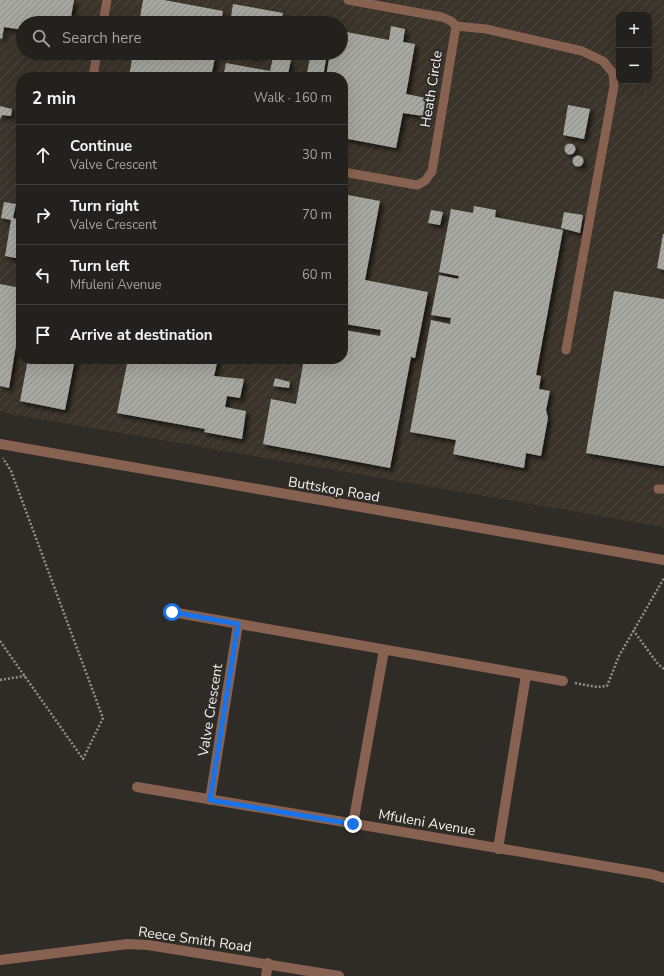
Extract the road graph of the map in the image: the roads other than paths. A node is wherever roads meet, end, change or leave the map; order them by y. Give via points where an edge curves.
1 (107, 0) edge
2 (348, 0) edge
3 (104, 16) edge
4 (456, 26) junction
5 (96, 60) edge
6 (94, 72) edge
7 (348, 173) edge
8 (566, 350) dead end
9 (0, 444) edge
10 (664, 560) edge
11 (172, 612) dead end
12 (238, 624) junction
13 (384, 650) junction
14 (526, 675) junction
15 (563, 681) road end
16 (137, 787) dead end
17 (210, 800) junction
18 (353, 824) junction
19 (498, 849) junction
20 (664, 878) edge
21 (0, 960) edge
22 (268, 963) junction
23 (266, 976) edge
24 (339, 976) edge

1 - 3 lane
2 - 4 lane via 442,17
4 - 7 lane, Heath Circle via 432,171 425,181 417,185
4 - 8 lane via 486,29 582,51 603,61 613,73 614,86
5 - 6 lane
9 - 10 street, Buttskop Road
11 - 12 street
12 - 13 street
12 - 17 street, Valve Crescent
13 - 14 street
13 - 18 street
14 - 15 street
14 - 19 street
16 - 17 street, Mfuleni Avenue
17 - 18 street, Mfuleni Avenue
18 - 19 street, Mfuleni Avenue
19 - 20 street, Mfuleni Avenue
21 - 22 street, Reece Smith Road via 128,944
22 - 23 street
22 - 24 street, Reece Smith Road

